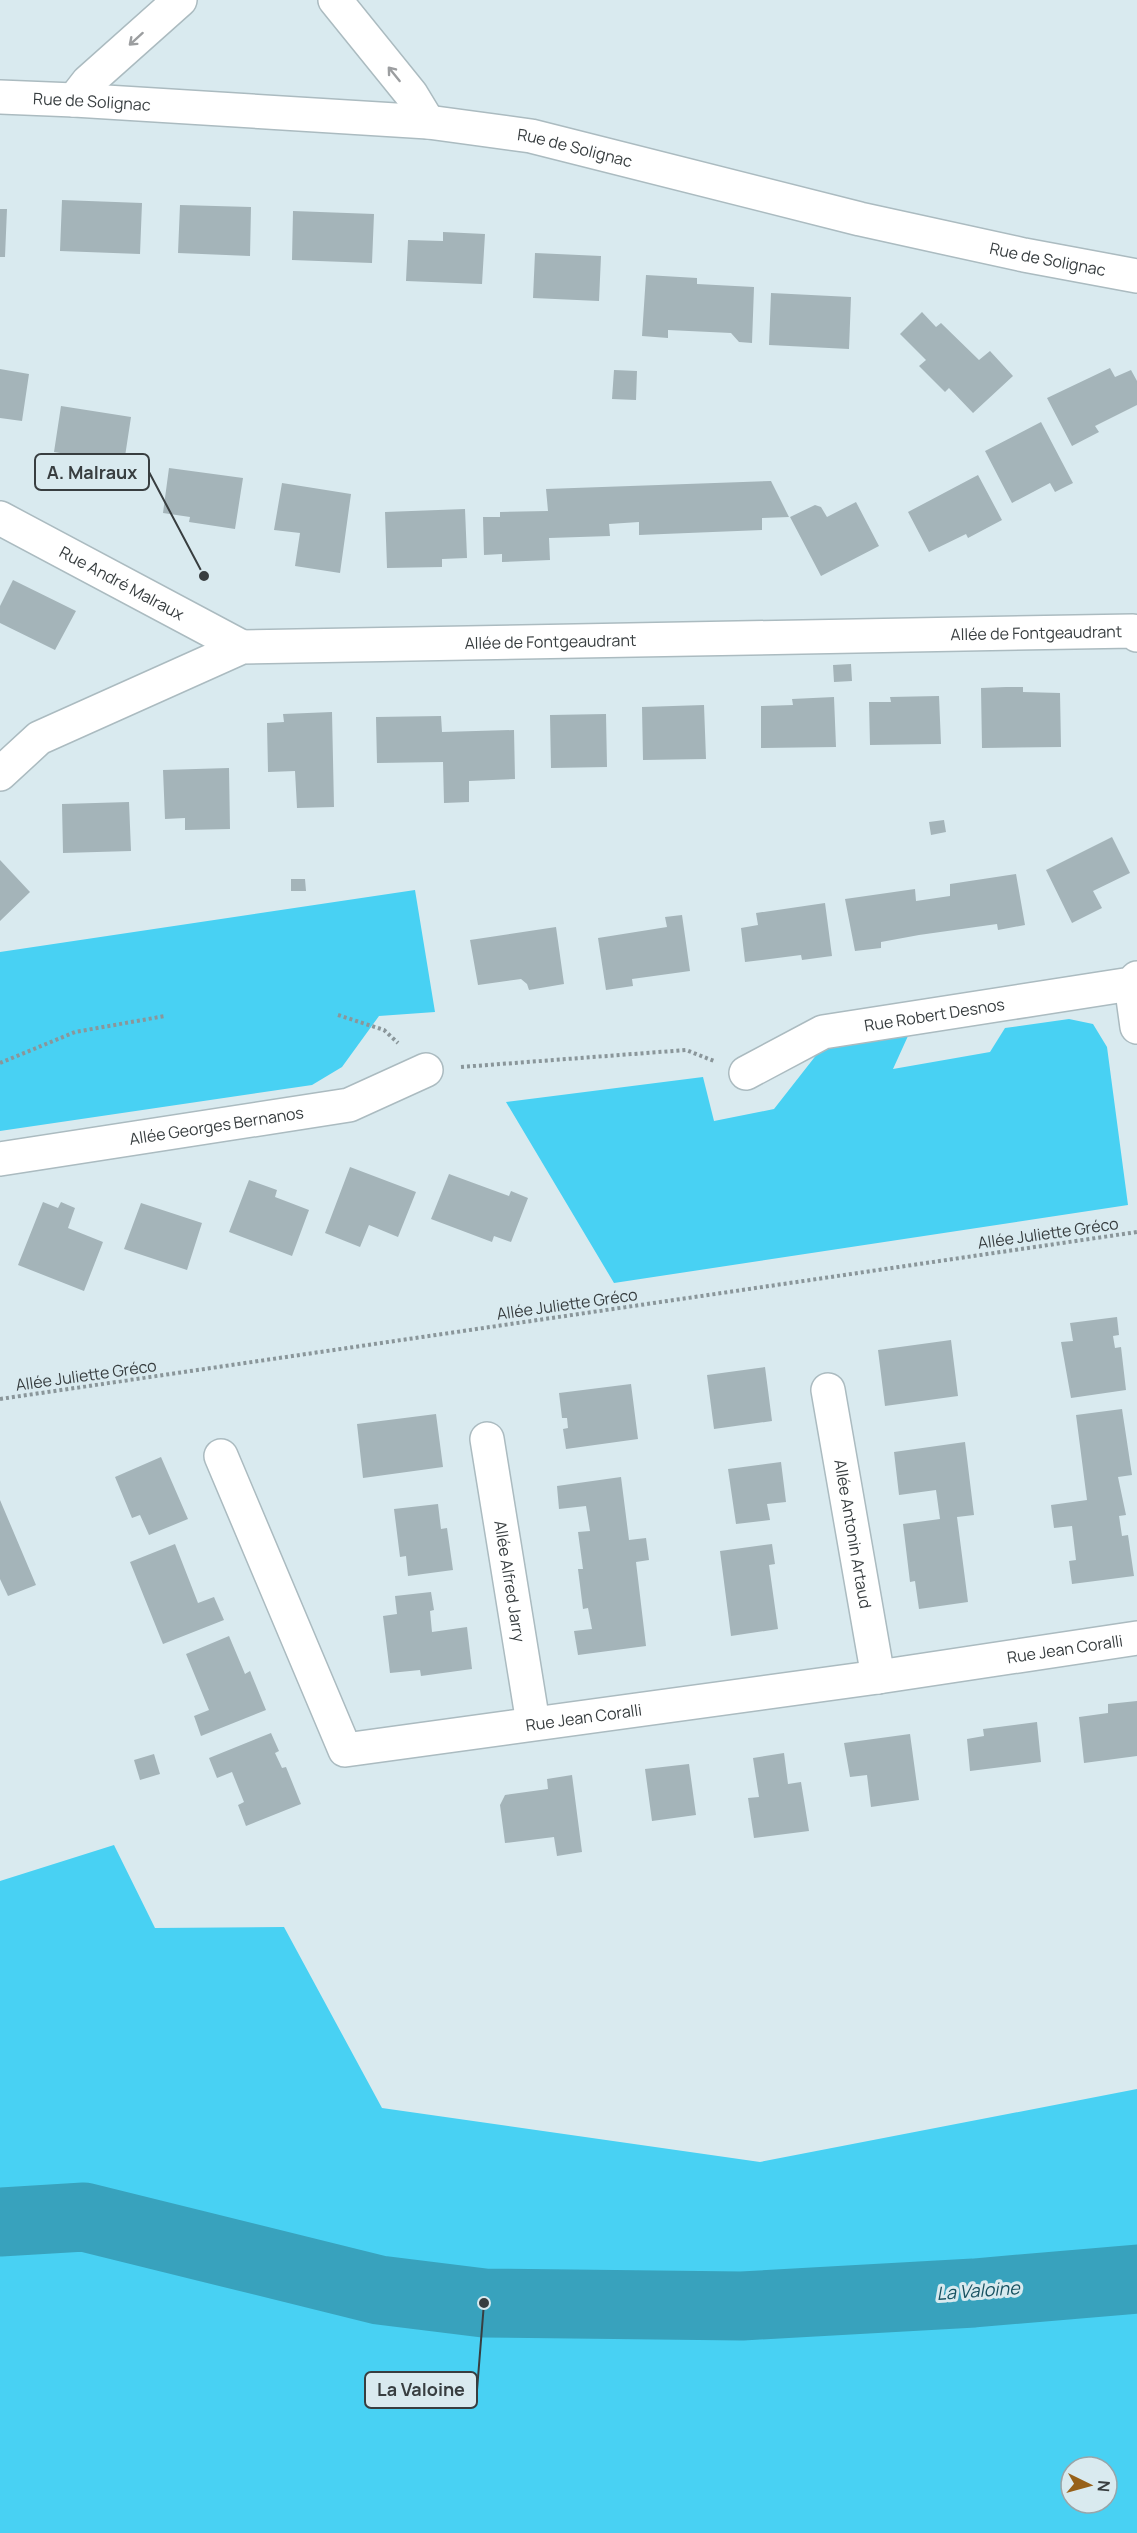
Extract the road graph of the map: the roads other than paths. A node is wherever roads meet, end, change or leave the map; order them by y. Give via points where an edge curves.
1 (180, 0) edge
2 (335, 0) edge
3 (0, 97) edge
4 (74, 100) junction
5 (428, 122) junction
6 (1137, 276) edge
7 (0, 518) edge
8 (1136, 628) edge
9 (242, 647) junction
10 (0, 774) edge
11 (1134, 981) edge
12 (1137, 1026) edge
13 (426, 1070) road end
14 (746, 1073) road end
15 (0, 1159) edge
16 (828, 1390) dead end
17 (487, 1439) dead end
18 (221, 1456) dead end
19 (1137, 1638) edge
20 (878, 1677) junction
21 (533, 1723) junction

1 -> 4 street via 88,82
5 -> 2 street via 411,94
3 - 4 street, Rue de Solignac
4 - 5 street, Rue de Solignac
5 - 6 street, Rue de Solignac via 531,136 860,219
7 - 9 street, Rue André Malraux
8 - 9 street, Allée de Fontgeaudrant
9 - 10 street, Allée de Fontgeaudrant via 39,738
11 - 12 street, Rue Robert Desnos
11 - 14 street, Rue Robert Desnos via 823,1032
13 - 15 street, Allée Georges Bernanos via 349,1105
16 - 20 street, Allée Antonin Artaud
17 - 21 street, Allée Alfred Jarry
18 - 21 street, Rue Jean Coralli via 345,1750
19 - 20 street, Rue Jean Coralli
20 - 21 street, Rue Jean Coralli

